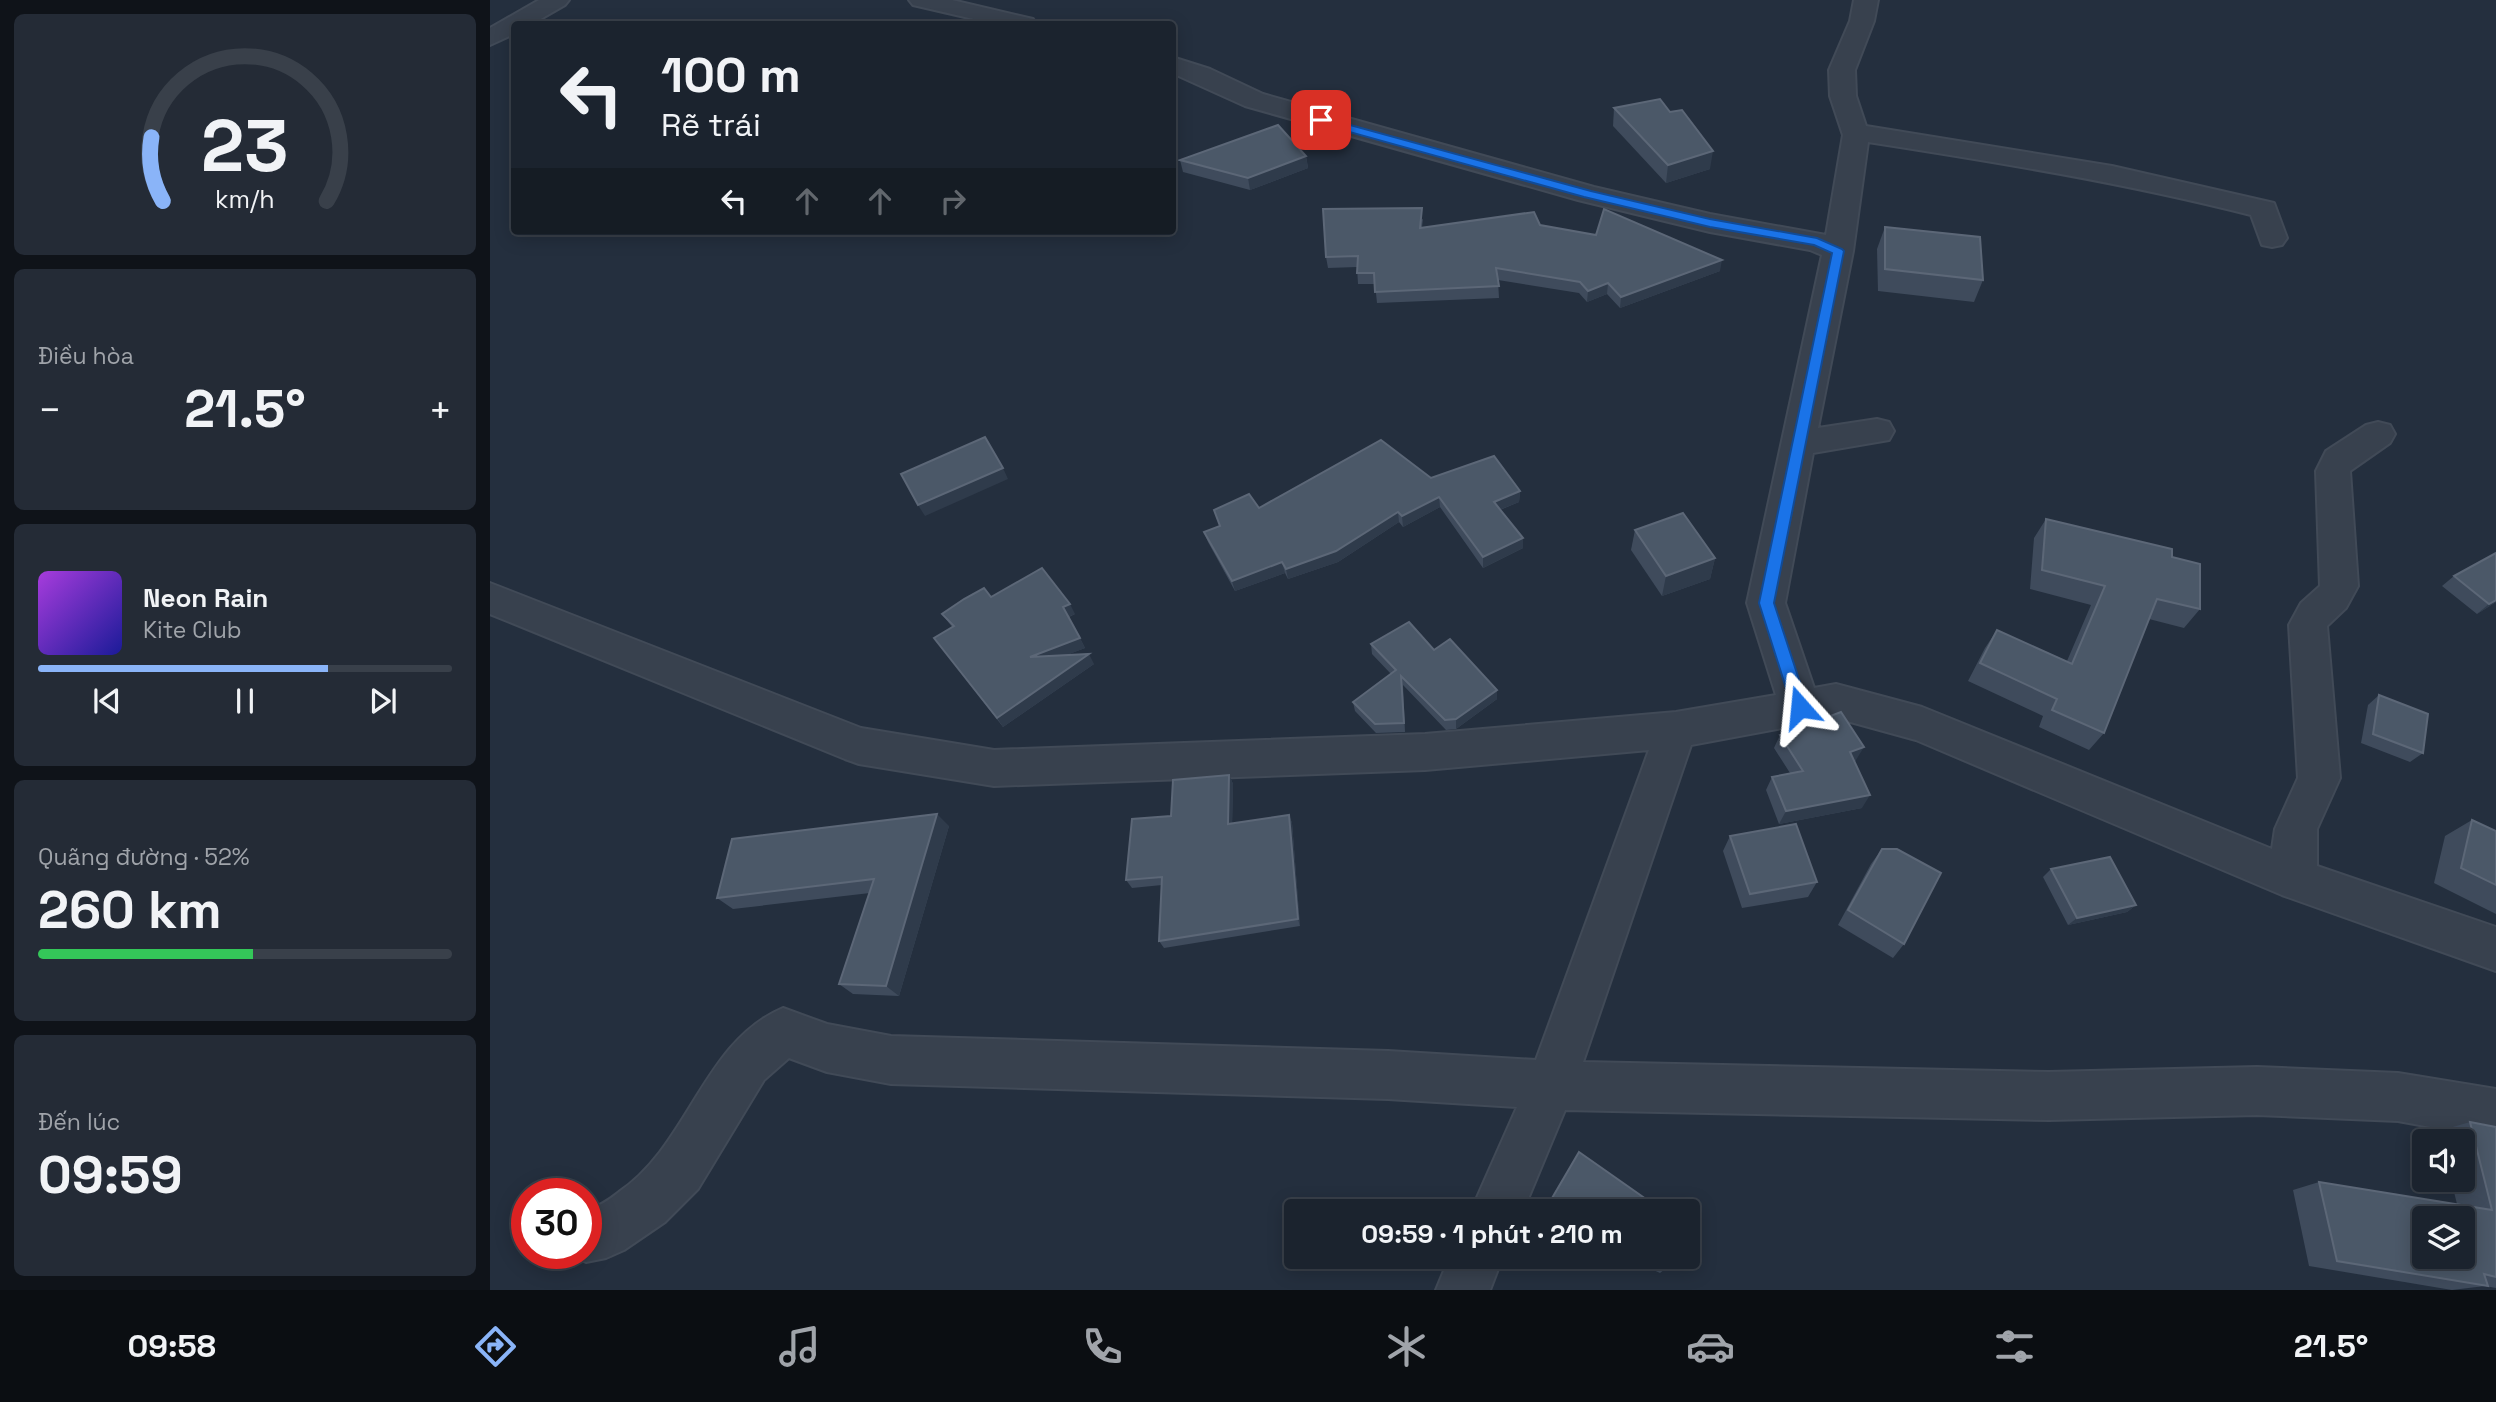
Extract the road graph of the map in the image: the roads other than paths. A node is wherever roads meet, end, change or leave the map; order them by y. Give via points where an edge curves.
1 (557, 0) edge
2 (921, 0) edge
3 (1866, 0) edge
4 (520, 21) edge
5 (1011, 21) edge
6 (511, 26) edge
7 (490, 38) edge
8 (1176, 65) edge
9 (1854, 132) junction
10 (2272, 238) dead end
11 (1838, 251) junction
12 (1877, 431) dead end
13 (2378, 434) dead end
14 (1798, 443) junction
15 (490, 598) edge
16 (1800, 707) junction
17 (1676, 730) junction
18 (2297, 880) junction
19 (2496, 949) edge
20 (1551, 1084) junction
21 (2496, 1114) edge
22 (1502, 1199) edge
23 (602, 1233) edge
24 (1472, 1269) edge
25 (1463, 1290) edge

1 - 4 street
2 - 5 street
3 - 9 street via 1842,70 1841,85
6 - 7 street
8 - 11 street via 1254,100 1321,120 1588,194 1817,242
9 - 10 street via 2010,156 2242,203 2264,209
9 - 11 street
11 - 14 street
12 - 14 street
13 - 18 street via 2338,460 2333,471 2339,586 2308,625 2319,778 2296,829
14 - 16 street via 1766,603
15 - 17 street via 859,746 994,768 1425,752
16 - 17 street
16 - 18 street via 1836,701 1922,724
17 - 20 street
18 - 19 street
20 - 21 street via 2049,1096 2257,1091 2398,1097
20 - 22 street
20 - 23 street via 1374,1074 891,1060 827,1048 783,1032 747,1063 680,1171 647,1204
24 - 25 street

